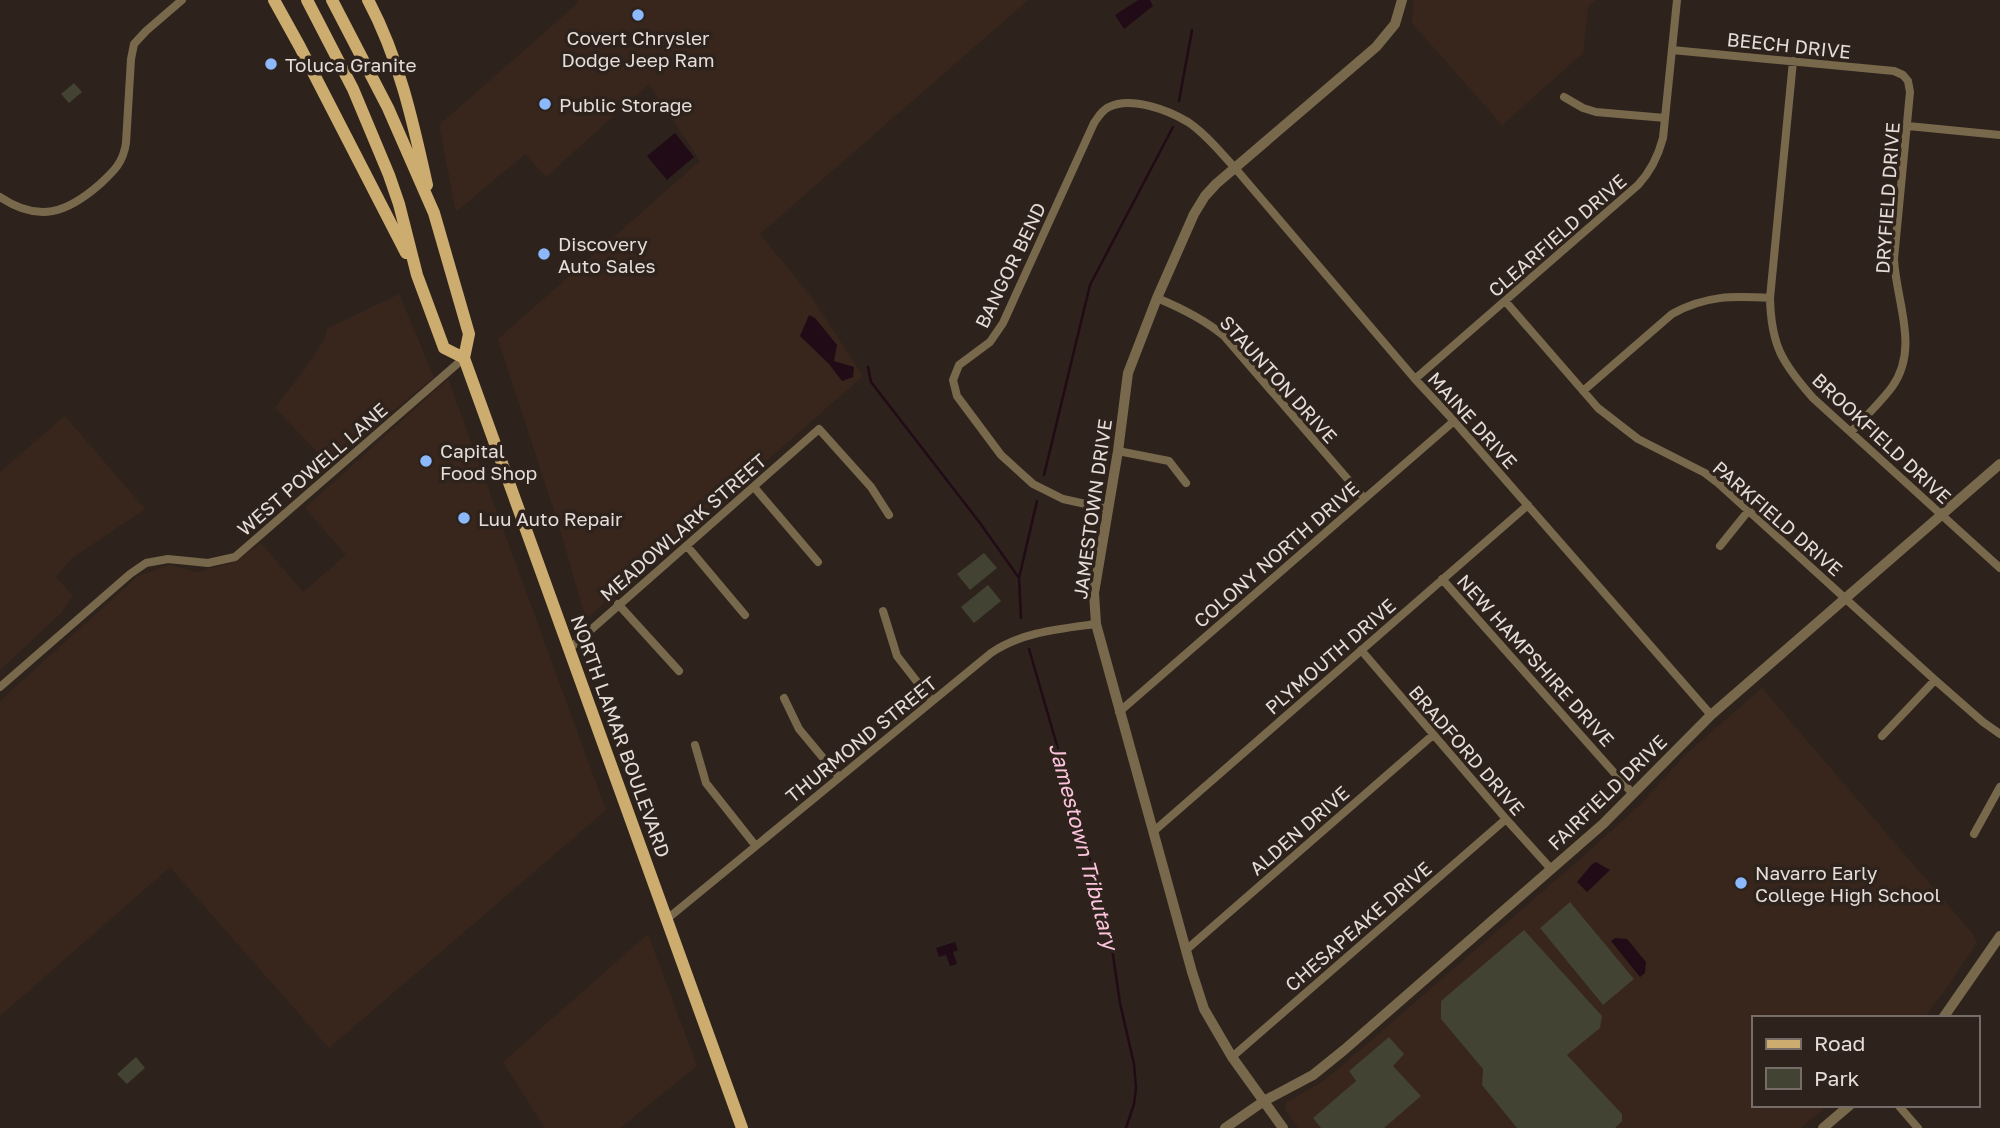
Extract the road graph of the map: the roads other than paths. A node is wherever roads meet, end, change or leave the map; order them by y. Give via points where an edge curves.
1 (182, 0) edge
2 (274, 0) edge
3 (307, 0) edge
4 (331, 0) edge
5 (368, 0) edge
6 (1402, 0) edge
7 (1677, 0) edge
8 (1672, 50) junction
9 (1793, 61) junction
10 (1903, 75) joint
11 (1564, 97) dead end
12 (1665, 118) junction
13 (1908, 126) junction
14 (2000, 135) edge
15 (1213, 144) joint
16 (1235, 168) junction
17 (0, 197) edge
18 (434, 213) junction
19 (417, 275) junction
20 (1157, 298) junction
21 (1770, 298) junction
22 (1506, 302) junction
23 (464, 358) junction
24 (1415, 379) junction
25 (1583, 391) junction
26 (1454, 421) junction
27 (1851, 432) junction
28 (1118, 451) junction
29 (2000, 464) edge
30 (1186, 483) dead end
31 (754, 487) junction
32 (1364, 498) junction
33 (1528, 505) junction
34 (1108, 509) junction
35 (1749, 510) junction
36 (889, 515) dead end
37 (1942, 515) junction
38 (687, 545) junction
39 (1720, 546) dead end
40 (818, 562) dead end
41 (2000, 568) edge
42 (1442, 579) junction
43 (1846, 598) junction
44 (618, 604) junction
45 (883, 611) dead end
46 (745, 615) dead end
47 (1096, 624) junction
48 (568, 650) junction
49 (1361, 650) junction
50 (679, 671) dead end
51 (1936, 680) junction
52 (0, 687) edge
53 (785, 698) dead end
54 (932, 701) junction
55 (1119, 712) junction
56 (1711, 715) junction
57 (2000, 734) edge
58 (1433, 735) junction
59 (1882, 736) dead end
60 (695, 746) dead end
61 (839, 777) junction
62 (2000, 787) edge
63 (1633, 794) junction
64 (1506, 819) junction
65 (1154, 831) junction
66 (1974, 834) dead end
67 (755, 845) junction
68 (1551, 869) junction
69 (667, 919) junction
70 (2000, 936) edge
71 (1186, 950) junction
72 (1943, 1016) edge
73 (1232, 1057) junction
74 (1264, 1101) junction
75 (1848, 1107) edge
76 (1900, 1107) edge
77 (742, 1128) edge
78 (1225, 1128) edge
79 (1283, 1128) edge
80 (1823, 1128) edge
81 (1918, 1128) edge

1 - 17 street via 134,44 126,143 118,168 86,197 44,213
2 - 19 main road
3 - 19 main road, NORTH LAMAR BOULEVARD via 377,146 399,204
4 - 18 main road, NORTH LAMAR BOULEVARD via 388,108
5 - 18 main road via 403,87
6 - 16 street, JAMESTOWN DRIVE via 1395,24 1376,47
7 - 8 street, CLEARFIELD DRIVE
8 - 9 street, BEECH DRIVE
8 - 12 street, CLEARFIELD DRIVE
9 - 10 street, BEECH DRIVE
9 - 21 street, BROOKFIELD DRIVE
10 - 13 street, DRYFIELD DRIVE via 1910,92
11 - 12 street via 1596,112
12 - 22 street, CLEARFIELD DRIVE via 1659,153 1647,176
13 - 14 street
13 - 27 street, DRYFIELD DRIVE via 1894,259 1905,356 1892,387
15 - 16 street, MAINE DRIVE
15 - 34 street, BANGOR BEND via 1187,121 1171,114 1130,104 1105,109 1090,132 1003,323 990,342 959,365 953,380 957,396 1019,473 1056,496
16 - 20 street, JAMESTOWN DRIVE via 1205,196 1194,214
16 - 24 street, MAINE DRIVE
18 - 23 main road, NORTH LAMAR BOULEVARD via 469,334
19 - 23 main road, NORTH LAMAR BOULEVARD via 444,348
20 - 28 street, JAMESTOWN DRIVE via 1128,373
20 - 32 street, STAUNTON DRIVE via 1224,336
21 - 25 street via 1724,297 1689,305 1672,314
21 - 27 street, BROOKFIELD DRIVE via 1775,341 1790,370
22 - 24 street, CLEARFIELD DRIVE
22 - 25 street, PARKFIELD DRIVE
23 - 48 main road, NORTH LAMAR BOULEVARD
23 - 52 street, WEST POWELL LANE via 235,557 208,563 168,559 146,563
24 - 26 street, MAINE DRIVE
25 - 35 street, PARKFIELD DRIVE via 1617,424 1705,473
26 - 32 street, COLONY NORTH DRIVE
26 - 33 street, MAINE DRIVE
27 - 37 street, BROOKFIELD DRIVE
28 - 30 street via 1169,461
28 - 34 street, JAMESTOWN DRIVE
29 - 37 street, FAIRFIELD DRIVE
31 - 36 street, MEADOWLARK STREET via 819,429 871,487
31 - 38 street, MEADOWLARK STREET
31 - 40 street
32 - 55 street, COLONY NORTH DRIVE
33 - 42 street, PLYMOUTH DRIVE
33 - 56 street, MAINE DRIVE
34 - 47 street, JAMESTOWN DRIVE via 1094,593
35 - 39 street
35 - 43 street, PARKFIELD DRIVE
37 - 41 street, BROOKFIELD DRIVE
37 - 43 street, FAIRFIELD DRIVE
38 - 44 street, MEADOWLARK STREET
38 - 46 street
42 - 49 street, PLYMOUTH DRIVE
42 - 63 street, NEW HAMPSHIRE DRIVE
43 - 51 street, PARKFIELD DRIVE
43 - 56 street, FAIRFIELD DRIVE
44 - 48 street, MEADOWLARK STREET
44 - 50 street
45 - 54 street via 897,656
47 - 54 street, THURMOND STREET via 1044,631 1005,644
47 - 55 street, JAMESTOWN DRIVE
48 - 69 main road, NORTH LAMAR BOULEVARD
49 - 58 street, BRADFORD DRIVE
49 - 65 street, PLYMOUTH DRIVE
51 - 57 street, PARKFIELD DRIVE
51 - 59 street
53 - 61 street via 799,729
54 - 61 street, THURMOND STREET
55 - 65 street, JAMESTOWN DRIVE
56 - 63 street, FAIRFIELD DRIVE
58 - 64 street, BRADFORD DRIVE
58 - 71 street, ALDEN DRIVE
60 - 67 street via 706,783
61 - 67 street, THURMOND STREET
62 - 66 street
63 - 68 street, FAIRFIELD DRIVE
64 - 68 street, BRADFORD DRIVE
64 - 73 street, CHESAPEAKE DRIVE
65 - 71 street, JAMESTOWN DRIVE
67 - 69 street, THURMOND STREET
68 - 74 street, FAIRFIELD DRIVE via 1325,1066
69 - 77 main road, NORTH LAMAR BOULEVARD
70 - 72 street
71 - 73 street, JAMESTOWN DRIVE via 1204,1009
73 - 74 street, JAMESTOWN DRIVE
74 - 78 street, FAIRFIELD DRIVE
74 - 79 street, JAMESTOWN DRIVE
75 - 80 street
76 - 81 street

